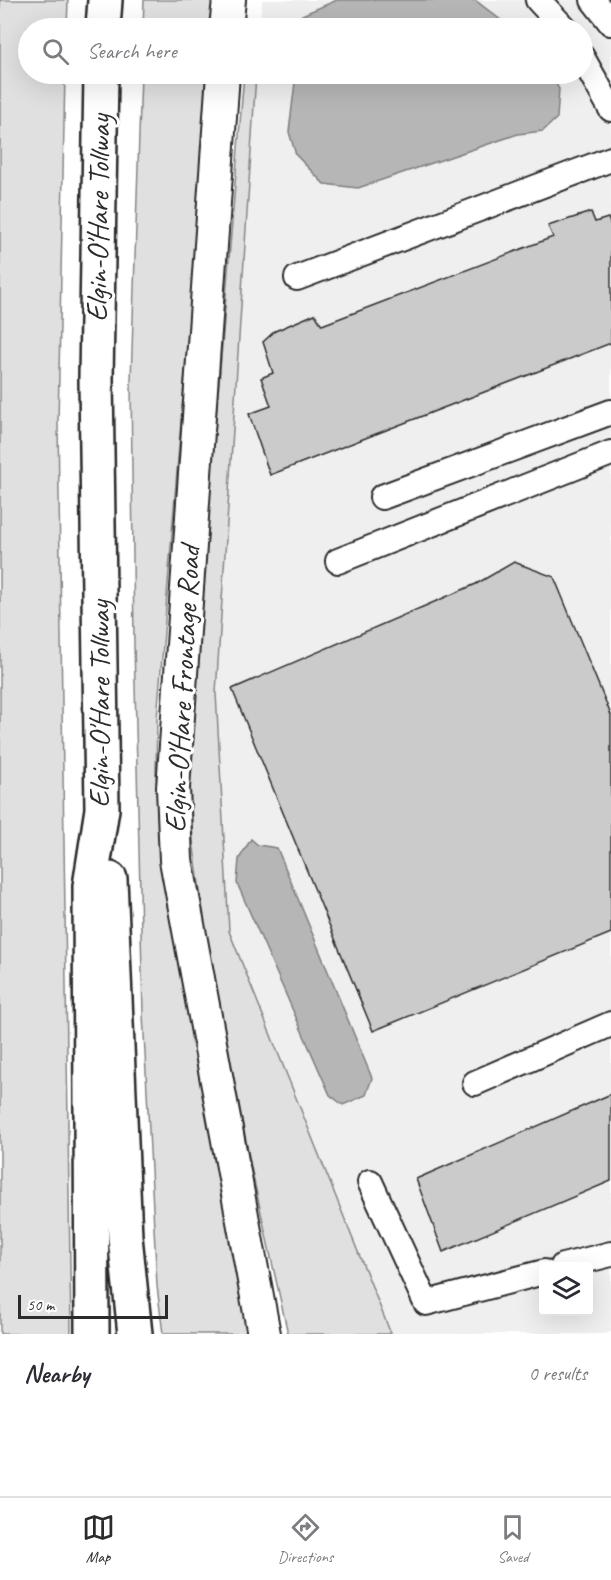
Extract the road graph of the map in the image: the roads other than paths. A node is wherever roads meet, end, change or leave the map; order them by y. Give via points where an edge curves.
1 (105, 0) edge
2 (229, 0) edge
3 (538, 0) edge
4 (593, 0) edge
5 (104, 18) edge
6 (227, 18) edge
7 (555, 18) edge
8 (611, 23) edge
9 (593, 77) edge
10 (101, 84) edge
11 (222, 84) edge
12 (611, 109) edge
13 (611, 159) edge
14 (297, 278) dead end
15 (610, 414) edge
16 (611, 453) edge
17 (382, 497) dead end
18 (338, 561) dead end
19 (102, 809) junction
20 (611, 1024) edge
21 (475, 1083) dead end
22 (370, 1182) dead end
23 (611, 1254) edge
24 (579, 1262) edge
25 (539, 1273) edge
26 (92, 1334) edge
27 (135, 1334) edge
28 (264, 1334) edge

1 - 5 highway
2 - 6 main road
3 - 7 street
4 - 8 street
9 - 12 street
10 - 19 highway, Elgin-O'Hare Tollway via 96,379
11 - 28 main road, Elgin-O'Hare Frontage Road via 173,788 176,860
13 - 14 street
15 - 17 street
16 - 18 street
19 - 26 highway, Elgin-O'Hare Tollway via 90,886
19 - 27 highway via 111,886 125,1237
20 - 21 street
22 - 25 street via 426,1303
23 - 24 street

